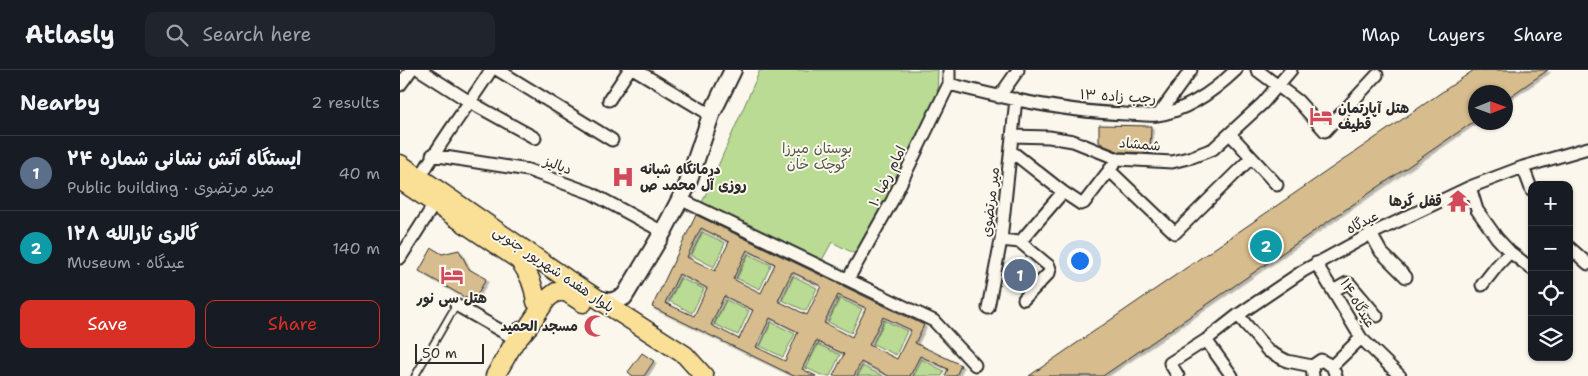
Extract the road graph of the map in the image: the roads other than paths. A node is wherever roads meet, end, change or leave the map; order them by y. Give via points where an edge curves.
1 (411, 70) edge
2 (420, 70) edge
3 (491, 70) edge
4 (498, 70) edge
5 (629, 70) edge
6 (636, 70) edge
7 (733, 70) edge
8 (949, 70) edge
9 (1018, 70) edge
10 (1191, 70) edge
11 (1236, 70) edge
12 (1257, 70) edge
13 (1291, 70) edge
14 (1377, 75) dead end
15 (949, 84) junction
16 (1278, 84) junction
17 (400, 85) edge
18 (999, 97) junction
19 (1016, 99) junction
20 (609, 100) dead end
21 (470, 102) junction
22 (1159, 114) junction
23 (711, 116) junction
24 (1230, 134) junction
25 (1012, 136) junction
26 (535, 138) dead end
27 (612, 140) dead end
28 (1588, 148) edge
29 (1011, 151) junction
30 (432, 155) junction
31 (1251, 158) junction
32 (1118, 159) junction
33 (400, 164) edge
34 (1523, 167) junction
35 (1109, 170) junction
36 (420, 178) junction
37 (400, 180) edge
38 (1528, 181) edge
39 (1277, 185) dead end
40 (1470, 187) junction
41 (1063, 192) junction
42 (680, 199) junction
43 (434, 204) junction
44 (663, 232) junction
45 (1371, 234) junction
46 (1001, 240) junction
47 (1020, 242) junction
48 (1573, 251) edge
49 (1510, 252) junction
50 (400, 258) edge
51 (1316, 263) junction
52 (1588, 264) edge
53 (1528, 266) edge
54 (1406, 277) dead end
55 (567, 279) junction
56 (848, 279) junction
57 (1482, 285) dead end
58 (1333, 291) junction
59 (598, 299) junction
60 (1024, 299) dead end
61 (536, 302) junction
62 (456, 305) joint
63 (988, 308) dead end
64 (1238, 314) junction
65 (1377, 316) dead end
66 (1361, 338) junction
67 (517, 340) junction
68 (1206, 340) junction
69 (976, 365) dead end
70 (1312, 371) edge
71 (1334, 371) edge
72 (703, 375) edge
73 (1396, 375) edge
74 (415, 376) edge
75 (495, 376) edge
76 (1178, 376) edge
77 (1232, 376) edge

1 - 17 street
2 - 21 street
3 - 21 street
4 - 27 street
5 - 20 street
6 - 23 street
7 - 23 main road
8 - 15 street
9 - 18 street
10 - 22 street
11 - 22 street, رجب زاده ۱۳ via 1193,104
12 - 16 street
13 - 16 street, شمشاد
14 - 16 street via 1326,131
15 - 18 street, رجب زاده ۱۳
15 - 56 street, امام رضا ۱۰ via 892,201
16 - 24 street, شمشاد
18 - 19 street, رجب زاده ۱۳
19 - 22 street, رجب زاده ۱۳ via 1095,113
19 - 25 street, میر مرتضوی
21 - 26 street
21 - 30 street
23 - 42 main road
24 - 31 street
24 - 32 street, شمشاد via 1213,149 1172,162
25 - 29 street, میر مرتضوی
25 - 32 street, شمشاد via 1073,141
28 - 34 street, عیدگاه
29 - 41 street
29 - 46 street, میر مرتضوی
30 - 36 street
30 - 44 street, دیالیز via 528,170 591,193
31 - 35 street via 1175,233
31 - 39 street
32 - 35 street
33 - 36 main road, بلوار هفده شهریور جنوبی
34 - 38 street
34 - 40 street, عیدگاه
35 - 41 street via 1084,203
36 - 55 main road, بلوار هفده شهریور جنوبی
37 - 43 main road, بلوار هفده شهریور جنوبی
40 - 45 street, عیدگاه
40 - 49 street via 1477,210
41 - 47 street
42 - 44 main road
42 - 56 street
43 - 50 street
43 - 61 main road, بلوار هفده شهریور جنوبی via 520,260 533,284
44 - 59 main road via 624,297 610,302
45 - 51 street, عیدگاه
45 - 54 street via 1381,252
46 - 47 street
46 - 63 street, میر مرتضوی
47 - 60 street via 1050,270
48 - 52 street
49 - 53 street
49 - 57 street
51 - 58 street, عیدگاه ۱۴
51 - 64 street, عیدگاه
55 - 59 main road, بلوار هفده شهریور جنوبی
55 - 61 main road via 555,280
56 - 69 street via 934,321
58 - 65 street via 1349,283
58 - 66 street, عیدگاه ۱۴
59 - 72 main road, بلوار هفده شهریور جنوبی via 686,355
61 - 67 main road
62 - 67 street
62 - 74 lane
64 - 68 street, عیدگاه
64 - 70 street via 1268,351
66 - 71 street
66 - 73 street, عیدگاه ۱۴
67 - 72 main road via 547,299 556,292 566,292 680,364
67 - 75 main road
68 - 76 street, عیدگاه via 1170,363
68 - 77 street
70 - 71 street via 1321,360

